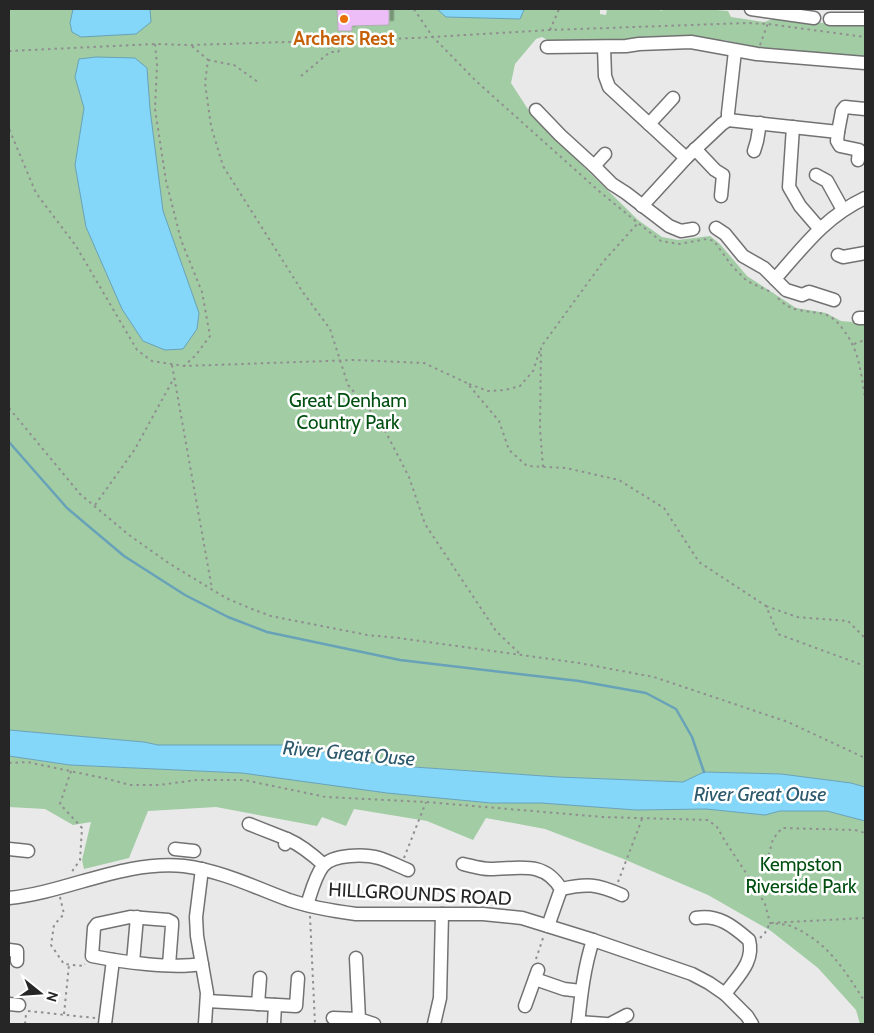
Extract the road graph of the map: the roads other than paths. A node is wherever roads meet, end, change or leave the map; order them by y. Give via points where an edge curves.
1 (751, 9) edge
2 (814, 18) dead end
3 (865, 19) edge
4 (830, 20) dead end
5 (547, 47) dead end
6 (604, 47) junction
7 (735, 51) junction
8 (865, 63) edge
9 (673, 98) dead end
10 (865, 109) edge
11 (536, 110) dead end
12 (728, 120) junction
13 (649, 124) junction
14 (760, 124) junction
15 (793, 127) junction
16 (838, 137) junction
17 (695, 149) junction
18 (754, 151) dead end
19 (605, 154) dead end
20 (686, 158) junction
21 (858, 160) dead end
22 (594, 166) junction
23 (816, 175) dead end
24 (721, 196) dead end
25 (865, 198) edge
26 (642, 206) junction
27 (843, 210) junction
28 (716, 228) dead end
29 (819, 228) junction
30 (692, 229) dead end
31 (865, 253) edge
32 (838, 255) dead end
33 (775, 279) junction
34 (834, 300) dead end
35 (249, 824) dead end
36 (10, 846) edge
37 (185, 850) dead end
38 (28, 851) dead end
39 (469, 863) dead end
40 (324, 865) junction
41 (404, 865) road end
42 (184, 866) junction
43 (202, 869) junction
44 (561, 890) junction
45 (616, 890) road end
46 (9, 898) edge
47 (309, 906) junction
48 (442, 914) junction
49 (137, 917) junction
50 (696, 918) dead end
51 (548, 926) junction
52 (594, 940) junction
53 (9, 950) edge
54 (356, 958) dead end
55 (113, 960) junction
56 (17, 961) dead end
57 (133, 962) junction
58 (202, 964) junction
59 (169, 965) junction
60 (260, 978) dead end
61 (298, 978) dead end
62 (581, 991) junction
63 (725, 994) junction
64 (208, 1001) junction
65 (258, 1004) junction
66 (275, 1005) junction
67 (524, 1006) dead end
68 (627, 1015) dead end
69 (333, 1018) dead end
70 (359, 1019) junction
71 (106, 1022) edge
72 (578, 1023) edge
73 (205, 1024) edge
74 (274, 1024) edge
75 (374, 1024) edge
76 (434, 1024) edge
77 (608, 1024) edge
78 (752, 1024) edge

1 - 2 street via 769,18
3 - 4 street
5 - 6 street
6 - 7 street via 691,42
6 - 13 street via 605,76 610,87
7 - 8 street
7 - 12 street
9 - 13 street
10 - 16 street via 845,107
11 - 22 street
12 - 14 street
12 - 17 street
13 - 20 street
14 - 15 street
14 - 18 street
15 - 16 street
15 - 29 street via 789,187
16 - 21 street via 840,146 859,150
17 - 20 street
17 - 24 street via 723,174
19 - 22 street
20 - 26 street
22 - 26 street
23 - 27 street via 827,181
25 - 27 street
26 - 30 street via 669,226 681,231
27 - 29 street
28 - 33 street via 743,256 764,268
29 - 33 street
31 - 32 street
33 - 34 street via 786,290 802,295 809,292
35 - 40 street via 303,847
36 - 38 street
37 - 42 street
39 - 44 street via 490,869 538,869 555,880
40 - 41 street via 333,859 369,856
40 - 47 street
42 - 43 street, HILLGROUNDS ROAD
42 - 46 street, HILLGROUNDS ROAD via 137,867 62,888
43 - 47 street, HILLGROUNDS ROAD via 230,876
43 - 58 street via 196,917
44 - 45 street via 588,884
44 - 51 street
47 - 48 street, HILLGROUNDS ROAD via 356,914
48 - 51 street, HILLGROUNDS ROAD via 502,915
48 - 76 street via 440,998
49 - 55 street via 97,924 94,928 92,956
49 - 57 street
49 - 59 street via 172,922
50 - 63 street via 706,916 722,920 749,940 751,955 747,965
51 - 52 street, HILLGROUNDS ROAD
52 - 62 street
52 - 63 street, HILLGROUNDS ROAD via 692,974
53 - 56 street via 18,951
54 - 70 street
55 - 57 street
55 - 71 street
57 - 59 street
58 - 59 street
58 - 64 street
60 - 65 street
61 - 66 street via 296,1006
62 - 67 street via 564,989 536,974
62 - 72 street
63 - 78 street, HILLGROUNDS ROAD
64 - 65 street
64 - 73 street
65 - 66 street
66 - 74 street
68 - 77 street
69 - 70 street
70 - 75 street
72 - 77 street

